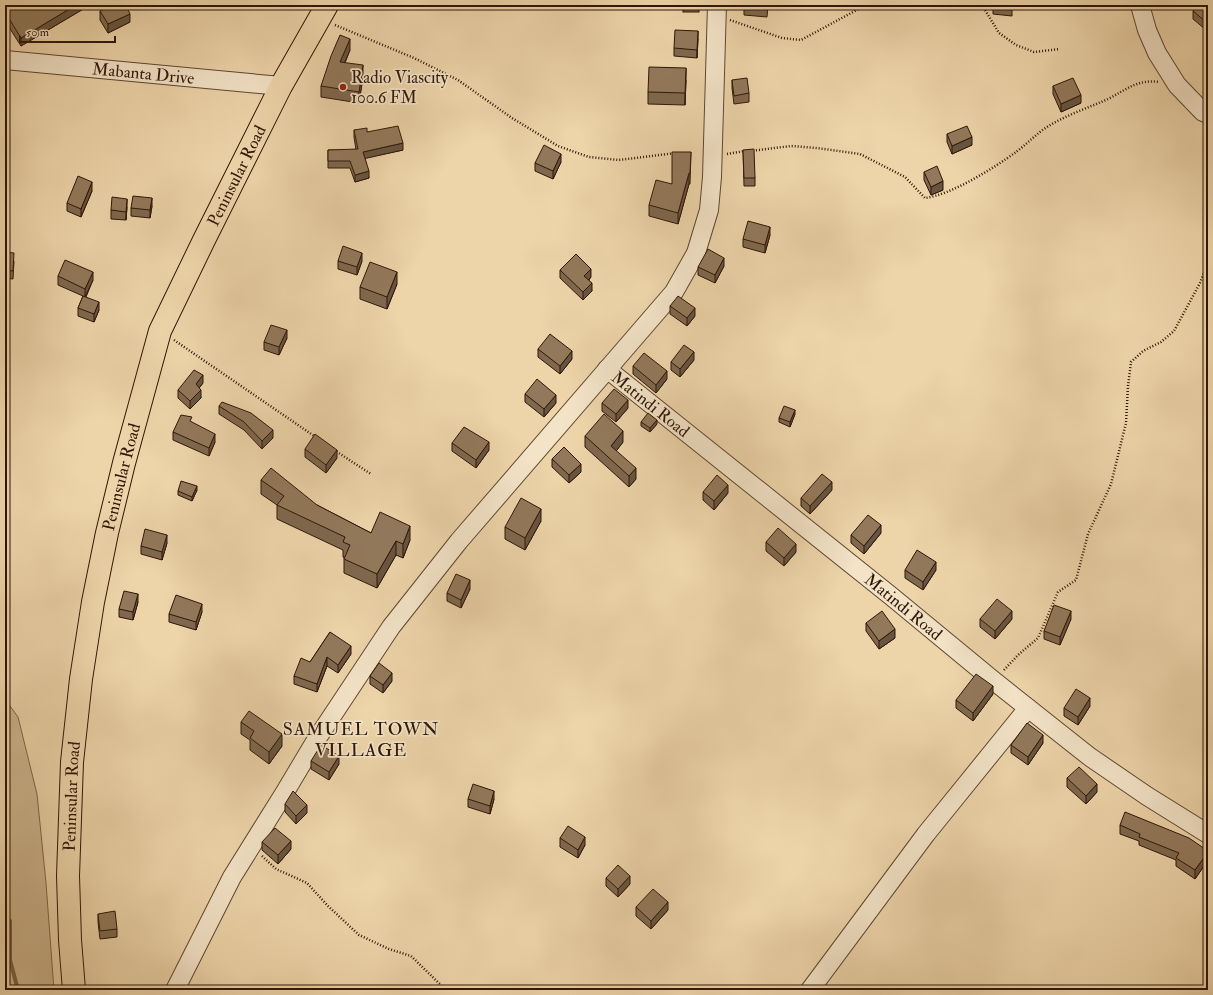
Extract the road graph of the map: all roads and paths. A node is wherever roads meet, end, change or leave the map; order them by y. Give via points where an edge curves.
1 (866, 5) edge
2 (982, 5) edge
3 (1140, 5) edge
4 (717, 10) edge
5 (323, 12) edge
6 (1060, 49) dead end
7 (5, 60) edge
8 (1177, 85) junction
9 (281, 86) junction
10 (1208, 114) edge
11 (681, 153) edge
12 (713, 155) junction
13 (1208, 262) edge
14 (160, 331) junction
15 (607, 369) junction
16 (319, 440) edge
17 (332, 449) edge
18 (371, 474) dead end
19 (994, 681) junction
20 (1028, 708) junction
21 (1208, 834) edge
22 (251, 847) junction
23 (74, 990) edge
24 (175, 990) edge
25 (446, 990) edge
26 (810, 990) edge

1 - 4 path via 801,40 782,38
2 - 6 path via 999,33 1016,45 1034,52
3 - 8 street via 1157,52
4 - 12 street
5 - 9 main road, Peninsular Road
5 - 11 path via 458,80 558,146 589,157 619,160
7 - 9 street, Mabanta Drive
8 - 10 street
8 - 12 path via 1155,82 1136,84 1047,127 1016,152 975,178 935,197 925,198 905,177 860,154 791,146
9 - 14 main road, Peninsular Road
12 - 15 street via 709,210 696,253 674,292
13 - 19 path via 1200,283 1174,331 1131,362 1126,423 1111,484 1088,534 1076,580 1058,592 1038,638
14 - 16 path
14 - 23 main road, Peninsular Road via 107,533 81,679 72,762 68,876
15 - 19 street, Matindi Road
15 - 22 street via 459,541 391,627 316,740
17 - 18 path
19 - 20 street, Matindi Road
20 - 21 street, Matindi Road via 1090,757
20 - 26 street via 926,834
22 - 24 street via 232,877
22 - 25 path via 276,869 307,883 359,935 388,949 411,956

